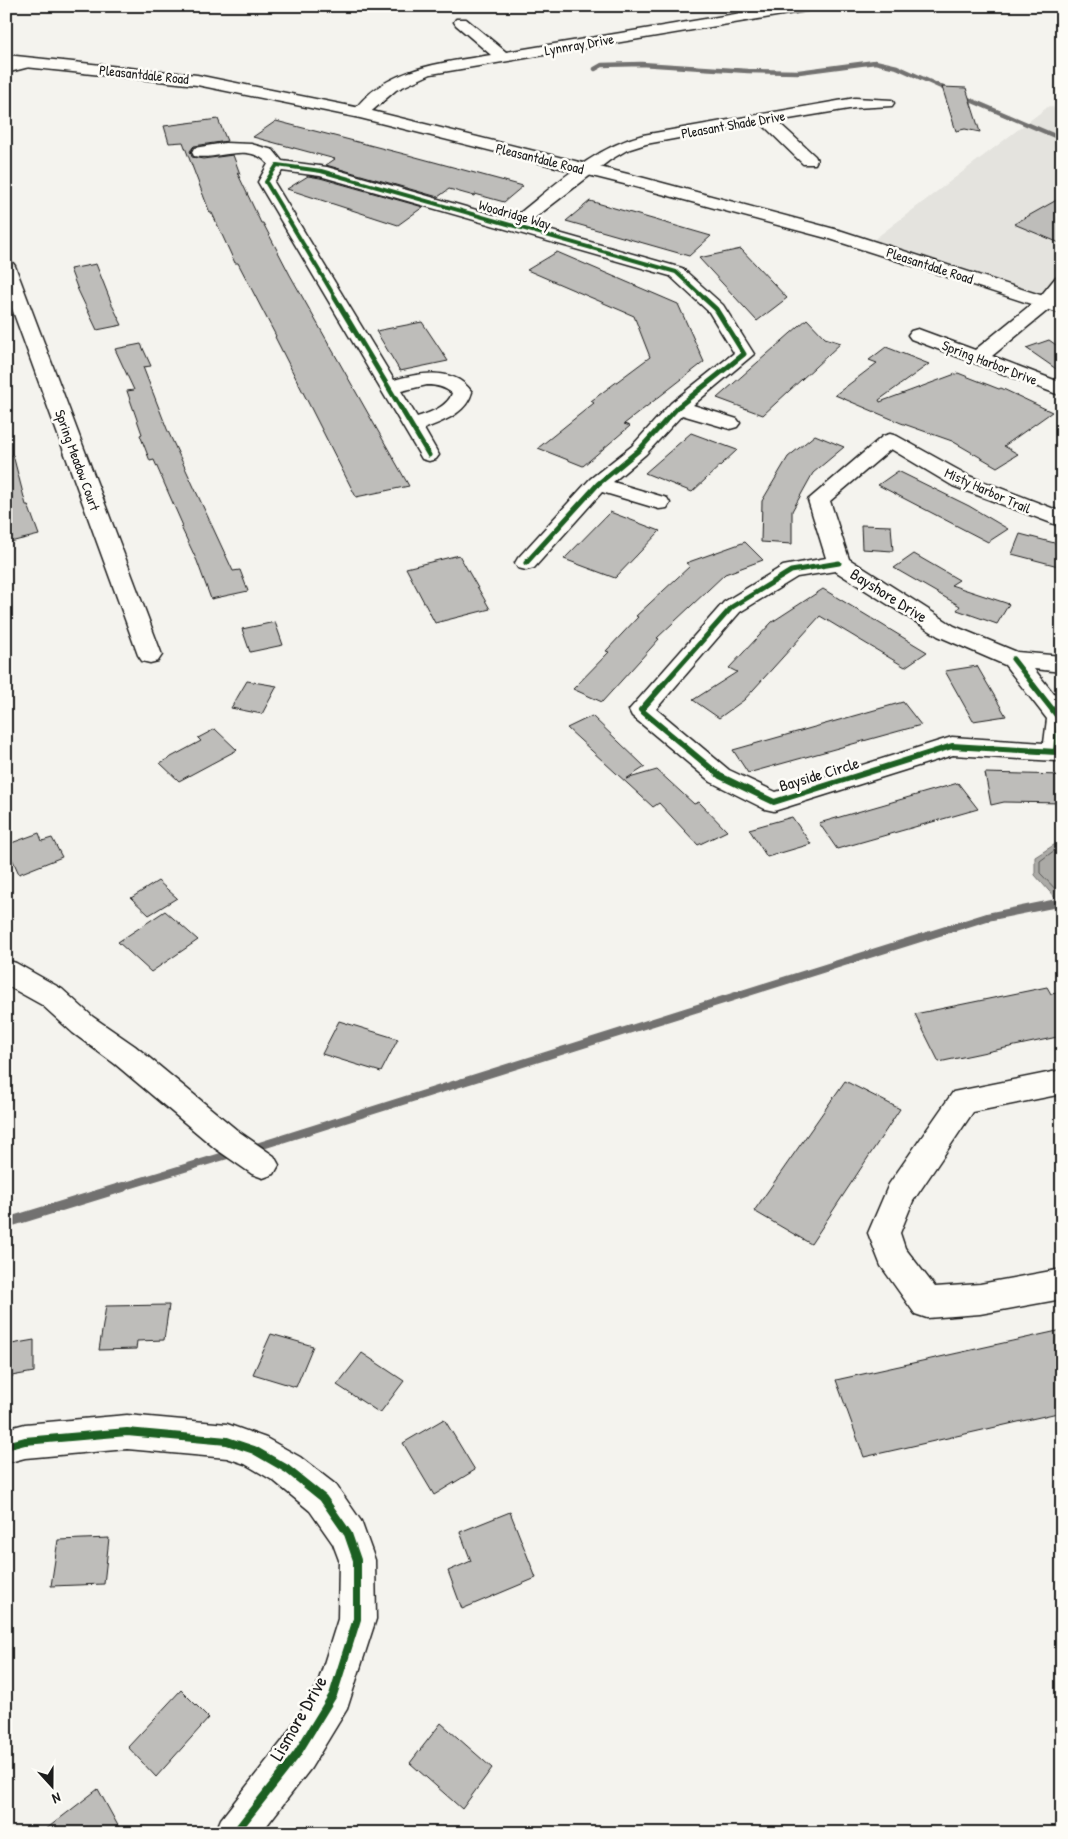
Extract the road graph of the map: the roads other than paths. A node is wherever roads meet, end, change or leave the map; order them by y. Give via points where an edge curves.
1 (812, 6) edge
2 (461, 22) dead end
3 (502, 57) junction
4 (6, 60) edge
5 (28, 63) junction
6 (6, 68) edge
7 (886, 103) dead end
8 (360, 113) junction
9 (765, 118) junction
10 (200, 152) dead end
11 (809, 160) dead end
12 (278, 165) junction
13 (588, 170) junction
14 (514, 226) junction
15 (6, 266) edge
16 (1062, 281) edge
17 (1054, 305) edge
18 (918, 335) dead end
19 (979, 357) junction
20 (390, 388) junction
21 (1062, 390) edge
22 (678, 407) junction
23 (730, 424) dead end
24 (413, 426) junction
25 (890, 440) joint
26 (429, 455) dead end
27 (598, 484) junction
28 (660, 504) dead end
29 (1062, 520) edge
30 (526, 563) dead end
31 (839, 563) junction
32 (150, 655) dead end
33 (1013, 658) junction
34 (1062, 664) edge
35 (6, 972) edge
36 (1062, 1082) edge
37 (263, 1165) dead end
38 (1062, 1284) edge
39 (6, 1446) edge
40 (235, 1833) edge

1 - 3 street, Lynnray Drive
2 - 3 street
3 - 8 street, Lynnray Drive via 428,70 403,78 380,92
4 - 5 street, Pleasantdale Road
5 - 6 street
5 - 8 street, Pleasantdale Road via 197,80
7 - 9 street, Pleasant Shade Drive via 855,103
8 - 13 street, Pleasantdale Road
9 - 11 street
9 - 13 street, Pleasant Shade Drive via 643,140 604,156
10 - 12 street via 246,148 268,154
12 - 14 street, Woodridge Way via 321,171
12 - 20 street via 266,182
13 - 14 street, Woodridge Way
13 - 17 street, Pleasantdale Road via 836,235
14 - 22 street, Woodridge Way via 676,272 716,309 744,354
15 - 32 street, Spring Meadow Court
16 - 17 street
17 - 19 street
18 - 19 street, Spring Harbor Drive
19 - 21 street, Spring Harbor Drive
20 - 24 street
20 - 24 street via 430,378 448,381 462,392 455,405
22 - 23 street
22 - 27 street, Woodridge Way via 639,450
24 - 26 street
25 - 29 street, Misty Harbor Trail via 961,481
25 - 31 street, Bayshore Drive via 819,500
27 - 28 street
27 - 30 street, Woodridge Way
31 - 33 street, Bayshore Drive via 946,631
31 - 33 street, Bayside Circle via 791,571 732,608 640,710 720,776 774,802 952,746 1056,752 1059,718
33 - 34 street, Bayshore Drive
35 - 37 street via 52,997 227,1140
36 - 38 street via 964,1101 900,1194 884,1233 892,1256 927,1303 980,1299
39 - 40 street, Lismore Drive via 25,1441 127,1432 227,1441 254,1450 287,1469 322,1498 348,1534 357,1560 357,1619 333,1695 297,1754

